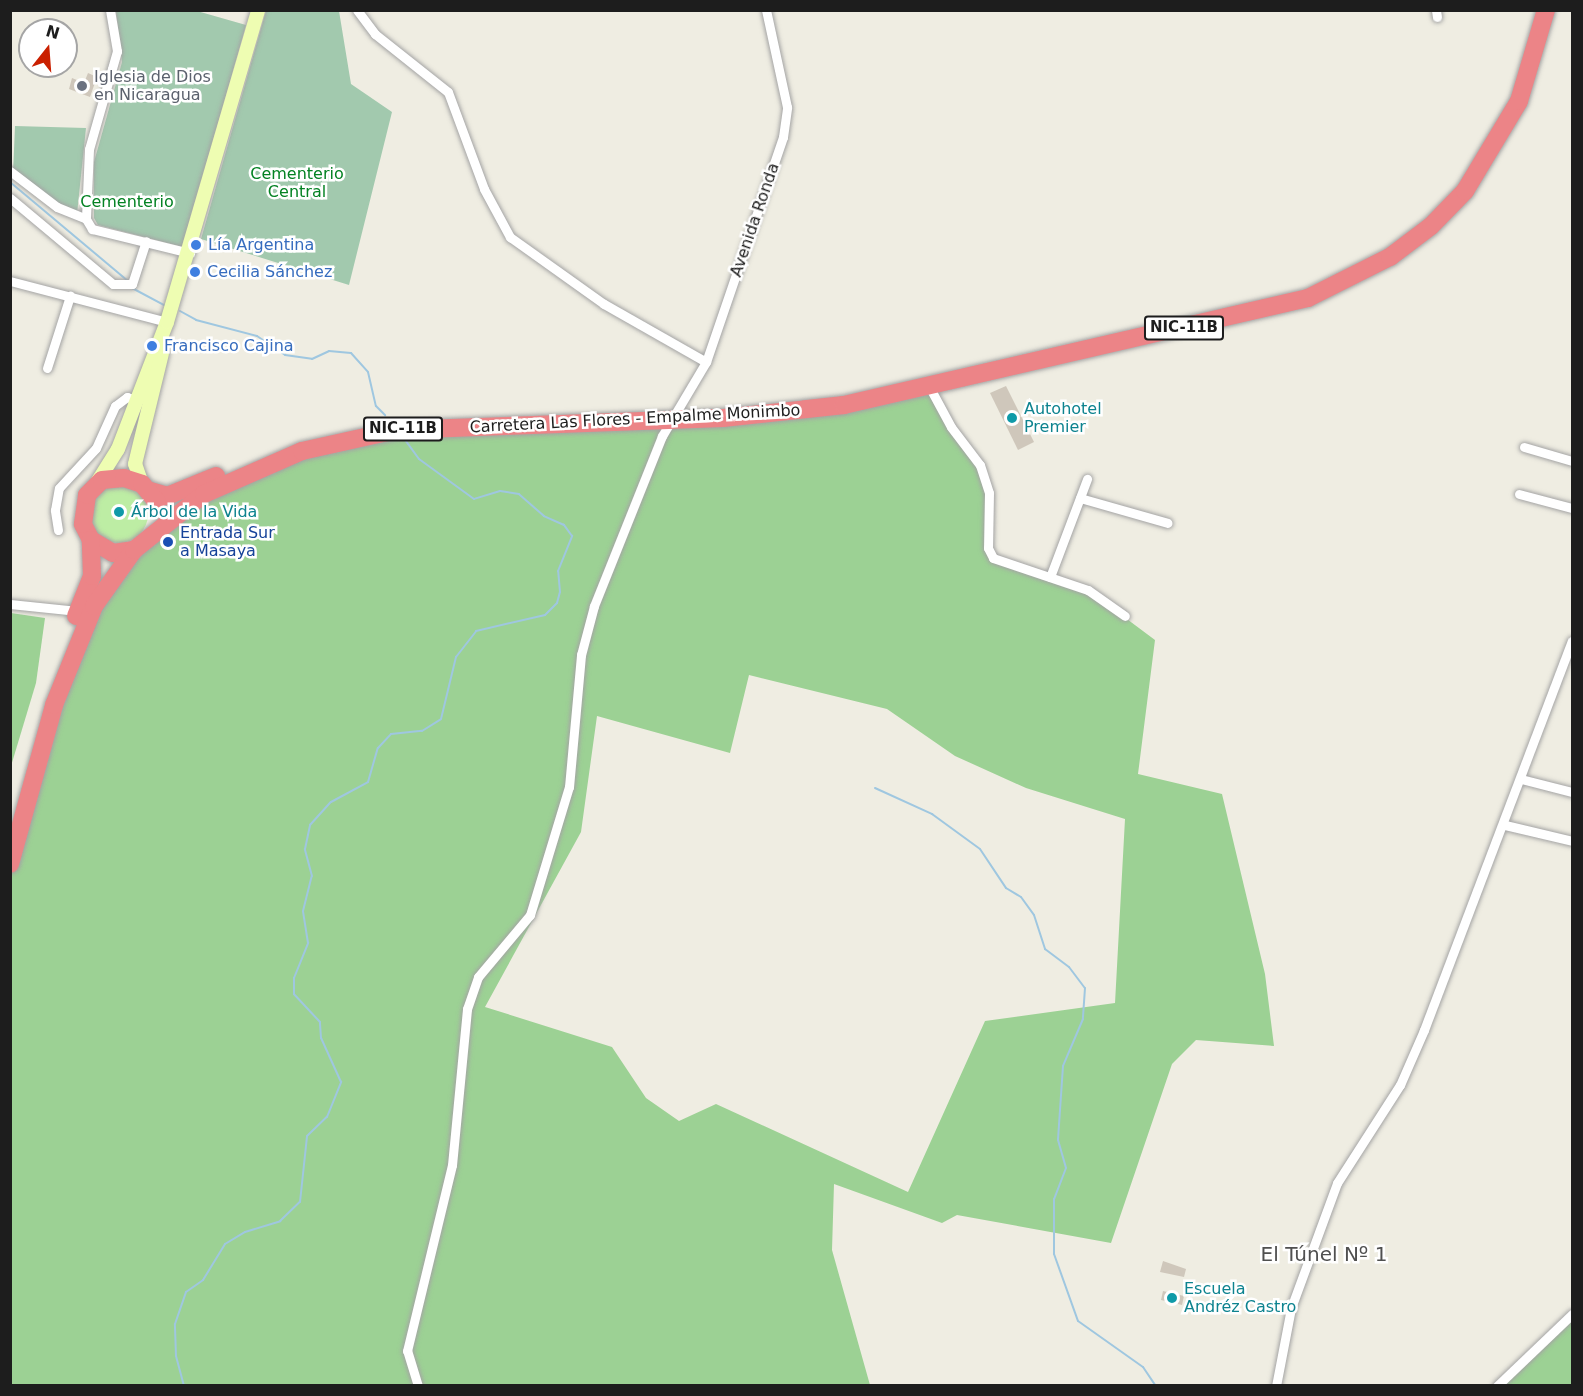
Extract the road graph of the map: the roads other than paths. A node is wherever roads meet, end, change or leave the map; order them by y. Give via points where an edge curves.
1 (110, 10) edge
2 (258, 10) edge
3 (357, 10) edge
4 (766, 10) edge
5 (1536, 10) edge
6 (1546, 10) edge
7 (10, 171) edge
8 (10, 198) edge
9 (86, 219) junction
10 (146, 241) junction
11 (190, 253) junction
12 (10, 281) edge
13 (70, 296) junction
14 (167, 322) junction
15 (706, 362) junction
16 (47, 368) dead end
17 (930, 388) junction
18 (136, 400) junction
19 (677, 414) junction
20 (1524, 447) dead end
21 (1572, 461) edge
22 (1087, 479) dead end
23 (96, 484) junction
24 (147, 488) junction
25 (1519, 494) dead end
26 (1080, 498) junction
27 (1572, 508) edge
28 (1168, 524) dead end
29 (156, 528) junction
30 (58, 530) dead end
31 (91, 540) junction
32 (134, 550) junction
33 (1050, 577) junction
34 (10, 604) edge
35 (78, 611) junction
36 (1125, 616) dead end
37 (1572, 641) edge
38 (1521, 779) junction
39 (1572, 792) edge
40 (10, 824) edge
41 (1505, 825) junction
42 (1572, 842) edge
43 (10, 864) edge
44 (1572, 1314) edge
45 (417, 1386) edge
46 (1276, 1386) edge
47 (1497, 1386) edge

1 - 9 street via 117,51 89,149
2 - 11 street
3 - 15 street via 375,34 448,92 484,189 510,237 604,304
4 - 15 street, Avenida Ronda via 787,107 783,137
5 - 19 highway, Carretera Las Flores - Empalme Monimbo / NIC-11B via 1528,49 1506,108 1461,182 1396,241 1332,278 1254,302 846,397
6 - 17 highway, Carretera Las Flores - Empalme Monimbo / NIC-11B via 1519,100 1475,177 1449,210 1371,270 1334,289 1279,307
7 - 9 street via 57,207
8 - 10 street via 114,284 132,284
9 - 10 street via 92,229
10 - 11 street
11 - 14 street
12 - 13 street
13 - 14 street
13 - 16 street
14 - 18 street
14 - 24 street via 135,464
15 - 19 street, Avenida Ronda
17 - 19 highway, Carretera Las Flores - Empalme Monimbo / NIC-11B via 804,411
17 - 33 street via 951,427 980,465 989,493 988,548 993,558
18 - 23 street via 112,460
18 - 30 street via 127,397 115,406 96,448 59,488 55,510
19 - 24 highway, Carretera Las Flores - Empalme Monimbo / NIC-11B via 362,426 305,437 170,495
19 - 29 highway, Carretera Las Flores - Empalme Monimbo / NIC-11B via 397,430 334,441 230,481
19 - 45 street, Avenida Ronda via 594,606 581,655 569,787 558,835 530,915 478,977 467,1009 452,1165 407,1352
20 - 21 street
22 - 26 street
23 - 24 highway, NIC-11B via 117,477
23 - 31 highway via 84,507
24 - 29 highway via 160,510
25 - 27 street
26 - 28 street
26 - 33 street
29 - 32 highway, NIC-11B
31 - 32 highway via 107,551
31 - 35 highway via 92,576
32 - 43 highway, NIC-11B via 94,606 76,645 54,705
33 - 36 street via 1088,590
34 - 35 street
35 - 40 highway
37 - 38 street
38 - 39 street
38 - 41 street
41 - 42 street
41 - 46 street via 1400,1085 1338,1183 1291,1308
44 - 47 street

